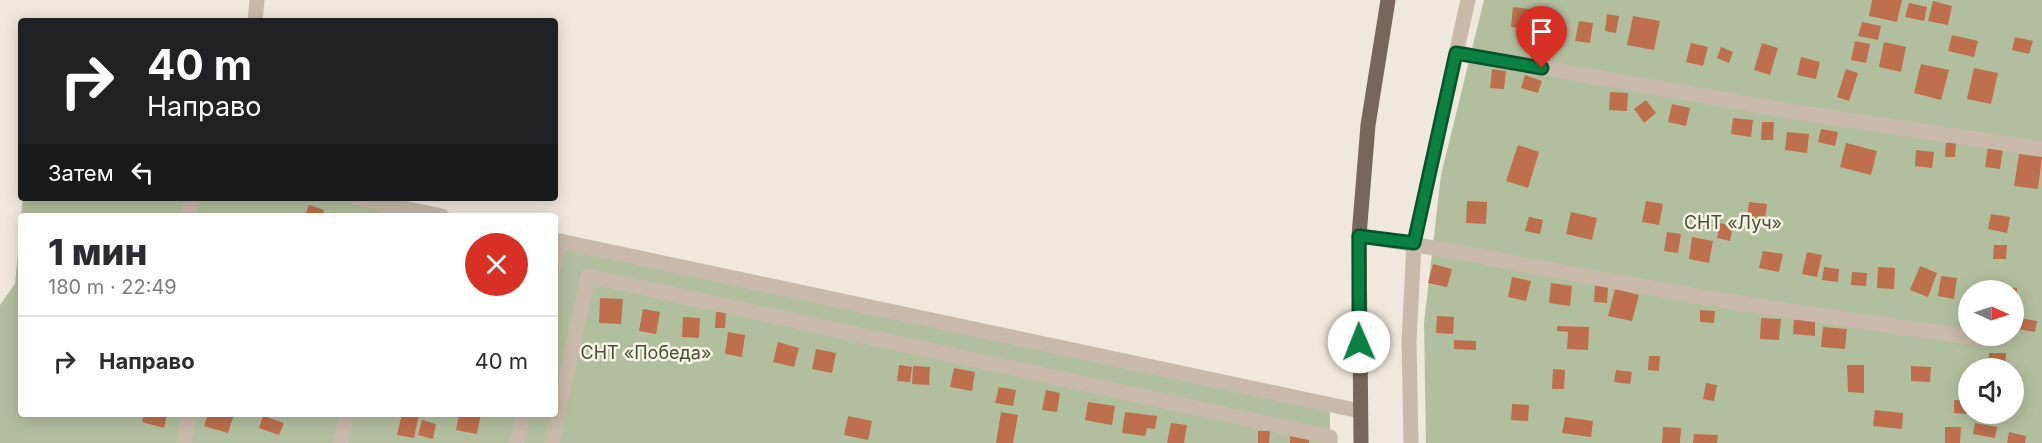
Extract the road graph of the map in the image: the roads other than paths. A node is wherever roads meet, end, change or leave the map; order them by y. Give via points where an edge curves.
1 (257, 0) edge
2 (1388, 0) edge
3 (1468, 0) edge
4 (255, 18) edge
5 (1456, 53) junction
6 (2042, 149) edge
7 (366, 201) edge
8 (388, 210) edge
9 (415, 213) edge
10 (1359, 236) junction
11 (558, 241) edge
12 (1414, 243) junction
13 (1958, 335) edge
14 (1360, 411) junction
15 (558, 415) edge
16 (188, 417) edge
17 (345, 417) edge
18 (522, 417) edge
19 (558, 417) edge
20 (184, 443) edge
21 (340, 443) edge
22 (517, 443) edge
23 (552, 443) edge
24 (1330, 443) edge
25 (1361, 443) edge
26 (1411, 443) edge

1 - 4 street
2 - 10 main road via 1368,125
3 - 5 street
5 - 6 street via 1795,112
5 - 12 street
7 - 8 street
8 - 9 street
10 - 12 street
10 - 14 main road
11 - 14 street
12 - 13 street via 1758,307
12 - 26 street via 1409,342
14 - 25 main road
15 - 24 street via 588,276 1330,437
16 - 20 street
17 - 21 street
18 - 22 street
19 - 23 street

